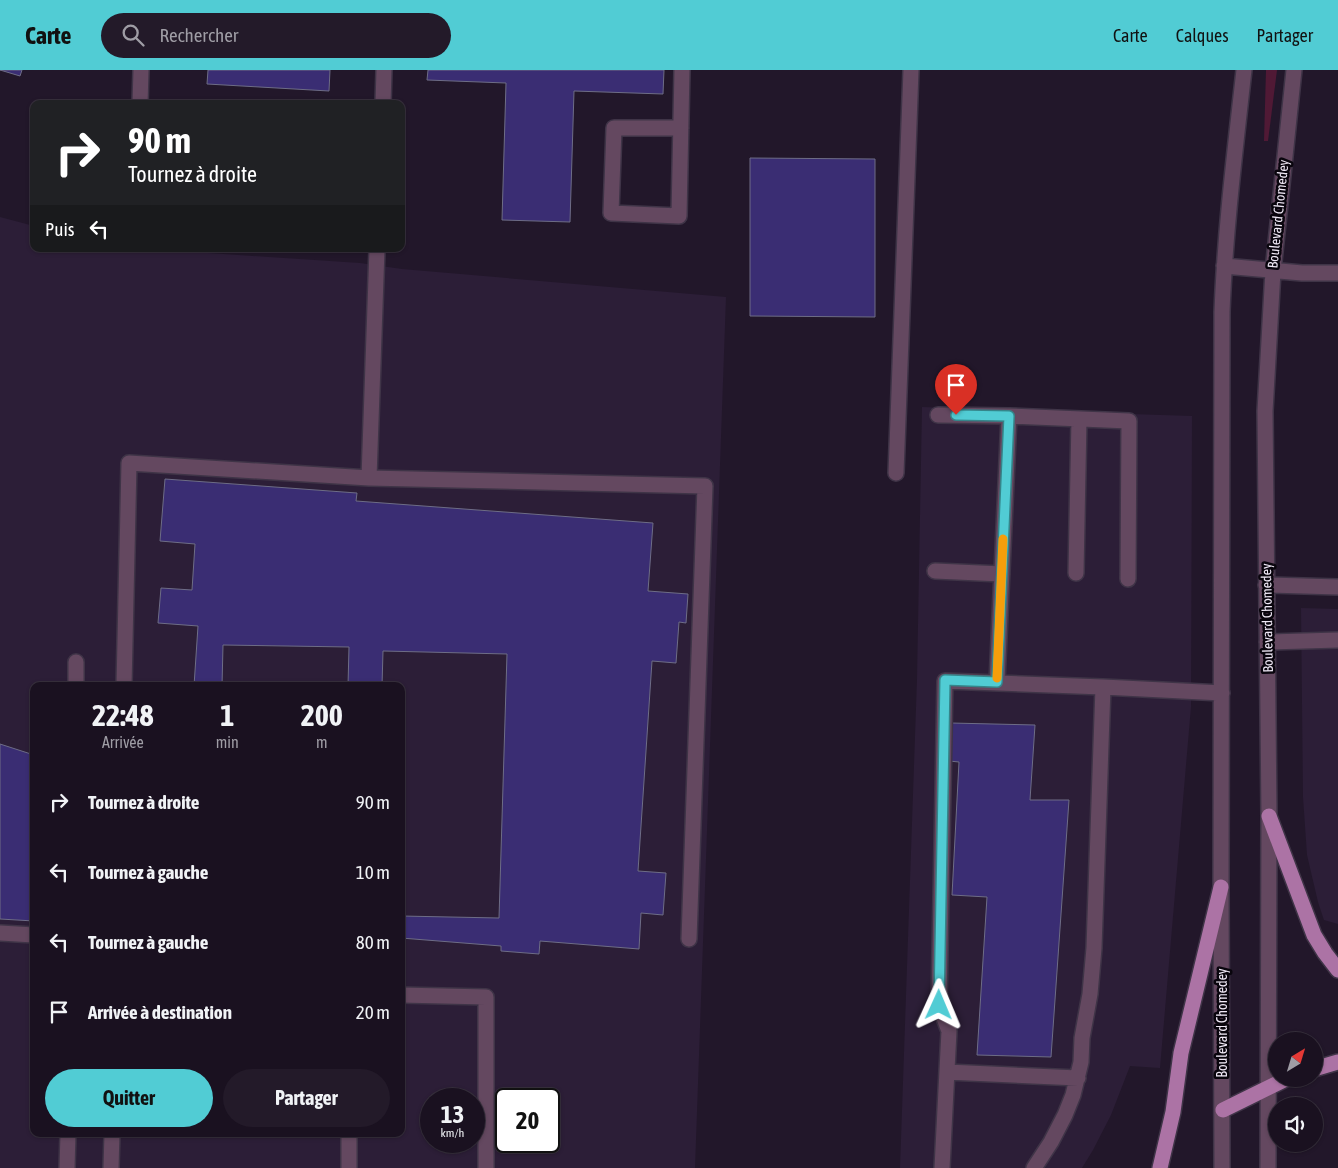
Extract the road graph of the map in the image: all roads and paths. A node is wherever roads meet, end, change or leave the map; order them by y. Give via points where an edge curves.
1 (141, 70) edge
2 (384, 70) edge
3 (682, 70) edge
4 (911, 70) edge
5 (1244, 70) edge
6 (1294, 70) edge
7 (140, 100) edge
8 (383, 100) edge
9 (681, 128) junction
10 (377, 252) edge
11 (1224, 266) junction
12 (1273, 271) junction
13 (1338, 273) edge
14 (938, 415) dead end
15 (1009, 416) junction
16 (1079, 419) junction
17 (896, 473) dead end
18 (369, 478) junction
19 (935, 571) dead end
20 (1076, 573) dead end
21 (1002, 574) junction
22 (1128, 579) dead end
23 (1266, 584) junction
24 (1338, 587) edge
25 (1338, 640) edge
26 (1268, 642) junction
27 (76, 662) dead end
28 (76, 682) edge
29 (124, 682) edge
30 (997, 682) junction
31 (1103, 687) junction
32 (1222, 693) junction
33 (1269, 816) junction
34 (1221, 888) junction
35 (0, 933) edge
36 (30, 935) edge
37 (689, 939) dead end
38 (1338, 970) edge
39 (405, 996) edge
40 (1268, 1032) edge
41 (1338, 1062) edge
42 (1323, 1066) edge
43 (947, 1072) junction
44 (1078, 1078) junction
45 (1268, 1087) edge
46 (1268, 1088) edge
47 (1223, 1110) junction
48 (68, 1137) edge
49 (112, 1137) edge
50 (349, 1137) edge
51 (67, 1168) edge
52 (111, 1168) edge
53 (349, 1168) edge
54 (486, 1168) edge
55 (942, 1168) edge
56 (1034, 1168) edge
57 (1160, 1168) edge
58 (1222, 1168) edge
59 (1268, 1168) edge

1 - 7 street
2 - 8 street
3 - 9 street
4 - 17 street
5 - 11 street, Boulevard Chomedey
6 - 12 street, Boulevard Chomedey
9 - 9 street via 679,216 611,213 614,128
10 - 18 street
11 - 12 street
11 - 32 street, Boulevard Chomedey
12 - 13 street
12 - 23 street, Boulevard Chomedey via 1265,411
14 - 15 street
15 - 16 street
15 - 21 street
16 - 20 street
16 - 22 street via 1129,421
18 - 29 street via 129,463
18 - 37 street via 705,486
19 - 21 street
21 - 30 street
23 - 24 street
23 - 26 street, Boulevard Chomedey
25 - 26 street
26 - 33 street, Boulevard Chomedey
27 - 28 street
30 - 31 street
30 - 43 street via 945,680 939,1005 949,1031
31 - 32 street
31 - 44 street via 1094,948
32 - 34 street, Boulevard Chomedey
33 - 38 main road via 1314,935
33 - 40 street, Boulevard Chomedey
34 - 47 street, Boulevard Chomedey
34 - 57 main road via 1181,1053 1173,1112
35 - 36 street
39 - 54 street via 486,997
41 - 42 main road
43 - 44 street
43 - 55 street
44 - 56 street via 1058,1128
45 - 47 main road
46 - 59 street, Boulevard Chomedey
47 - 58 street, Boulevard Chomedey
48 - 51 street
49 - 52 street
50 - 53 street

